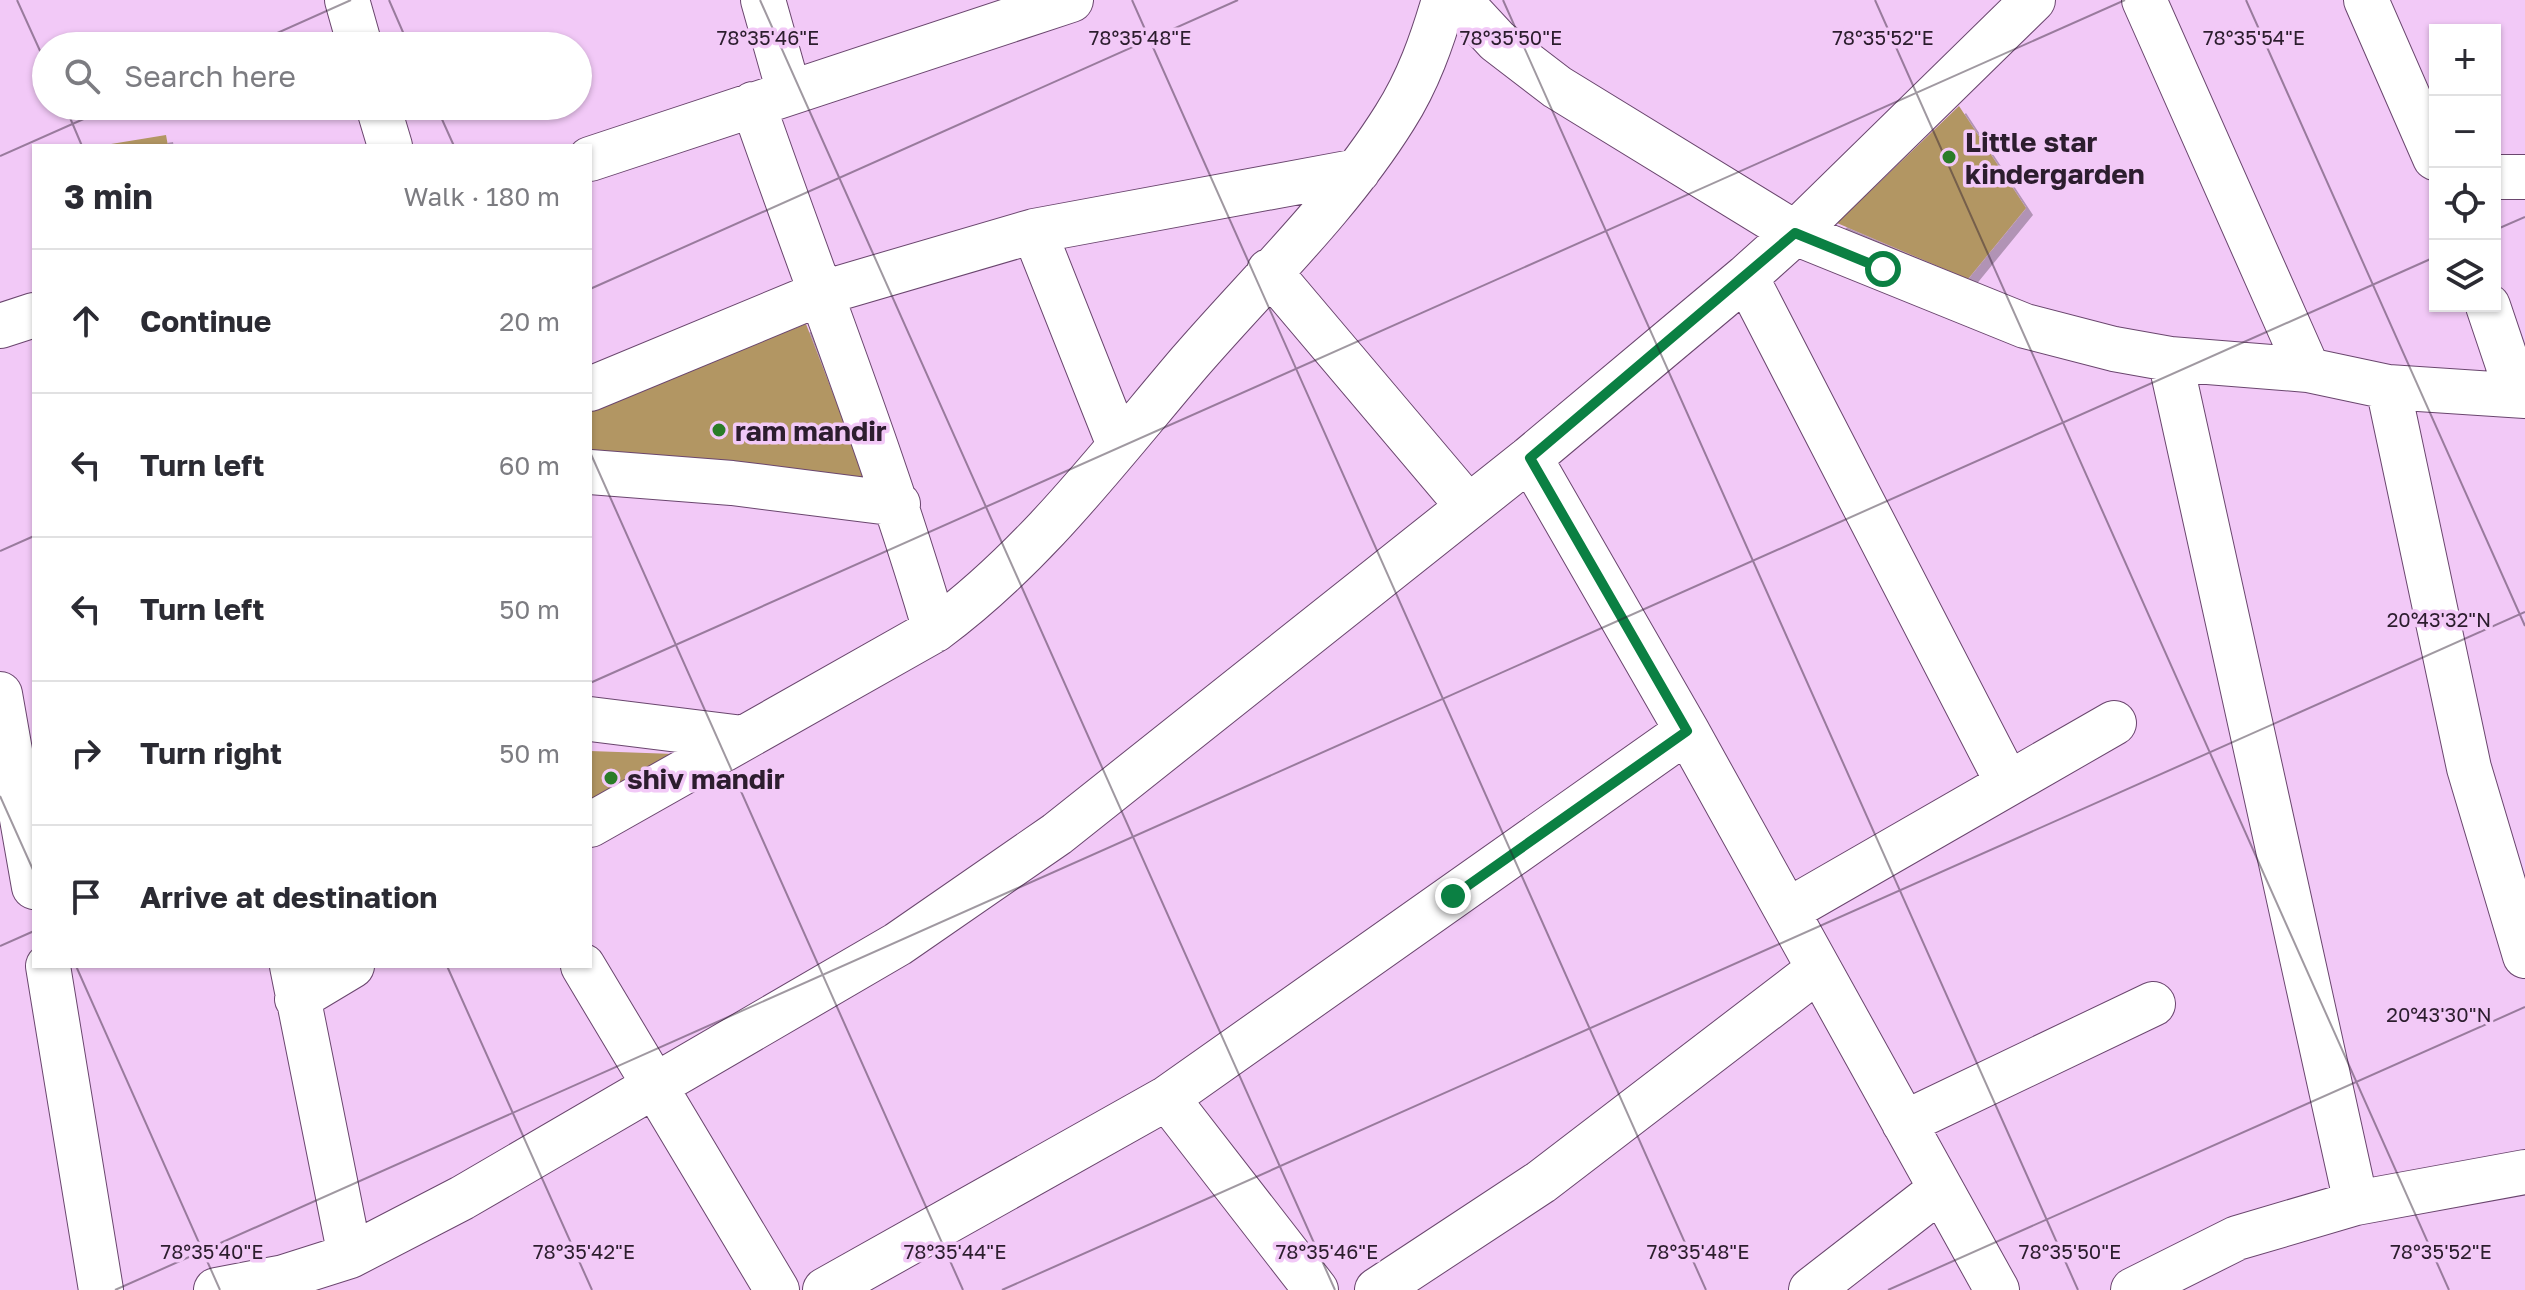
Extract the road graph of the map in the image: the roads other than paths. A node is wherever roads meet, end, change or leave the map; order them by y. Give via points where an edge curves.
1 (347, 0) edge
2 (763, 0) edge
3 (1071, 0) edge
4 (1444, 0) edge
5 (1459, 0) edge
6 (2033, 0) edge
7 (2144, 0) edge
8 (2366, 0) edge
9 (356, 32) edge
10 (771, 98) junction
11 (382, 120) edge
12 (389, 144) edge
13 (2429, 144) edge
14 (592, 158) edge
15 (1358, 171) junction
16 (2501, 177) edge
17 (2525, 177) edge
18 (1034, 231) junction
19 (1795, 233) junction
20 (1269, 271) junction
21 (1746, 277) junction
22 (819, 294) junction
23 (2490, 312) edge
24 (32, 316) edge
25 (0, 326) edge
26 (2170, 359) junction
27 (2308, 370) junction
28 (2388, 387) junction
29 (592, 388) edge
30 (2522, 396) edge
31 (1119, 445) junction
32 (1530, 458) junction
33 (592, 472) edge
34 (898, 504) junction
35 (1467, 505) junction
36 (935, 630) junction
37 (0, 694) edge
38 (592, 719) edge
39 (2114, 723) dead end
40 (1687, 731) junction
41 (743, 738) junction
42 (2007, 782) junction
43 (592, 824) edge
44 (32, 876) edge
45 (1787, 911) junction
46 (2525, 956) edge
47 (48, 968) edge
48 (345, 968) edge
49 (584, 968) edge
50 (1819, 969) junction
51 (294, 983) edge
52 (2153, 1004) dead end
53 (657, 1087) junction
54 (1167, 1098) junction
55 (1904, 1123) junction
56 (2525, 1172) edge
57 (1941, 1189) junction
58 (2356, 1203) junction
59 (350, 1256) junction
60 (101, 1290) edge
61 (216, 1290) edge
62 (777, 1290) edge
63 (825, 1290) edge
64 (1316, 1290) edge
65 (1377, 1290) edge
66 (1811, 1290) edge
67 (1997, 1290) edge
68 (2133, 1290) edge

1 - 9 street
2 - 10 street
3 - 10 street
4 - 15 street via 1428,52 1403,103
5 - 19 street via 1497,41 1557,87
6 - 19 street
7 - 27 street
8 - 13 street
10 - 14 street
10 - 22 street
11 - 12 street
15 - 18 street
15 - 20 street
16 - 17 street
18 - 22 street
18 - 31 street
19 - 21 street
19 - 26 street via 2025,326
20 - 31 street
20 - 35 street
21 - 32 street
21 - 42 street
22 - 29 street
22 - 34 street
23 - 30 street
24 - 25 street
26 - 27 street
26 - 58 street
27 - 28 street
28 - 30 street
28 - 46 street via 2469,768
31 - 36 street via 984,594
32 - 35 street
32 - 40 street
33 - 34 street
34 - 36 street
35 - 53 street via 1057,834 898,944
36 - 41 street
37 - 44 street
38 - 41 street
39 - 42 street
40 - 45 street
40 - 54 street
41 - 43 street
42 - 45 street
45 - 50 street
47 - 60 street
48 - 51 street
49 - 53 street
50 - 55 street
50 - 65 street via 1541,1182
51 - 59 street
52 - 55 street
53 - 59 street
53 - 62 street
54 - 63 street
54 - 64 street
55 - 57 street
56 - 58 street
57 - 66 street
57 - 67 street
58 - 68 street via 2237,1238
59 - 61 street via 284,1277

